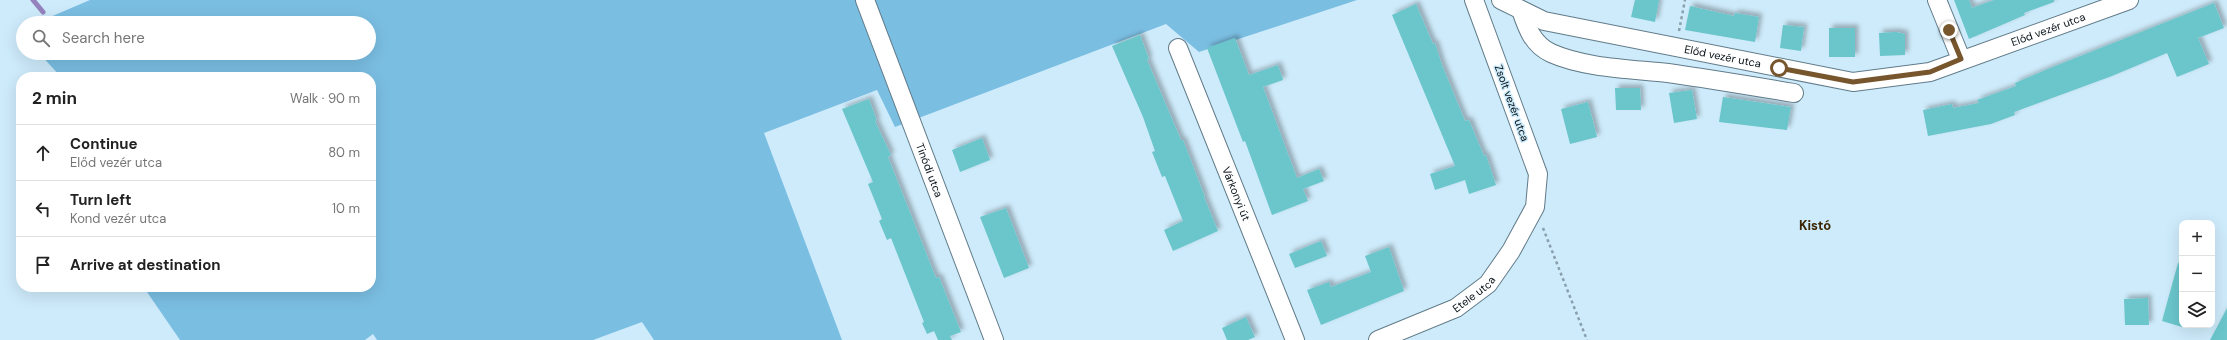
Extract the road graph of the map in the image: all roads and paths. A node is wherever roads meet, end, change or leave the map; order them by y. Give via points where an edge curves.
1 (865, 0) edge
2 (1474, 0) edge
3 (1500, 0) edge
4 (1685, 0) edge
5 (1937, 0) edge
6 (2129, 0) edge
7 (1521, 10) junction
8 (1178, 48) dead end
9 (1677, 48) junction
10 (1961, 59) junction
11 (1794, 93) dead end
12 (1534, 207) junction
13 (994, 340) edge
14 (1295, 340) edge
15 (1378, 340) edge
16 (1587, 340) edge

1 - 13 street, Tinódi utca
2 - 12 street, Zsolt vezér utca via 1538,174
3 - 7 street, Előd vezér utca
4 - 9 path
5 - 10 street
6 - 10 street, Előd vezér utca
7 - 9 street, Előd vezér utca via 1544,21
7 - 11 street via 1528,32 1537,44 1551,53 1587,63
8 - 14 street, Várkonyi út
9 - 10 street, Előd vezér utca via 1853,82 1930,72
12 - 15 street, Etele utca via 1511,251 1488,284 1456,308
12 - 16 path

